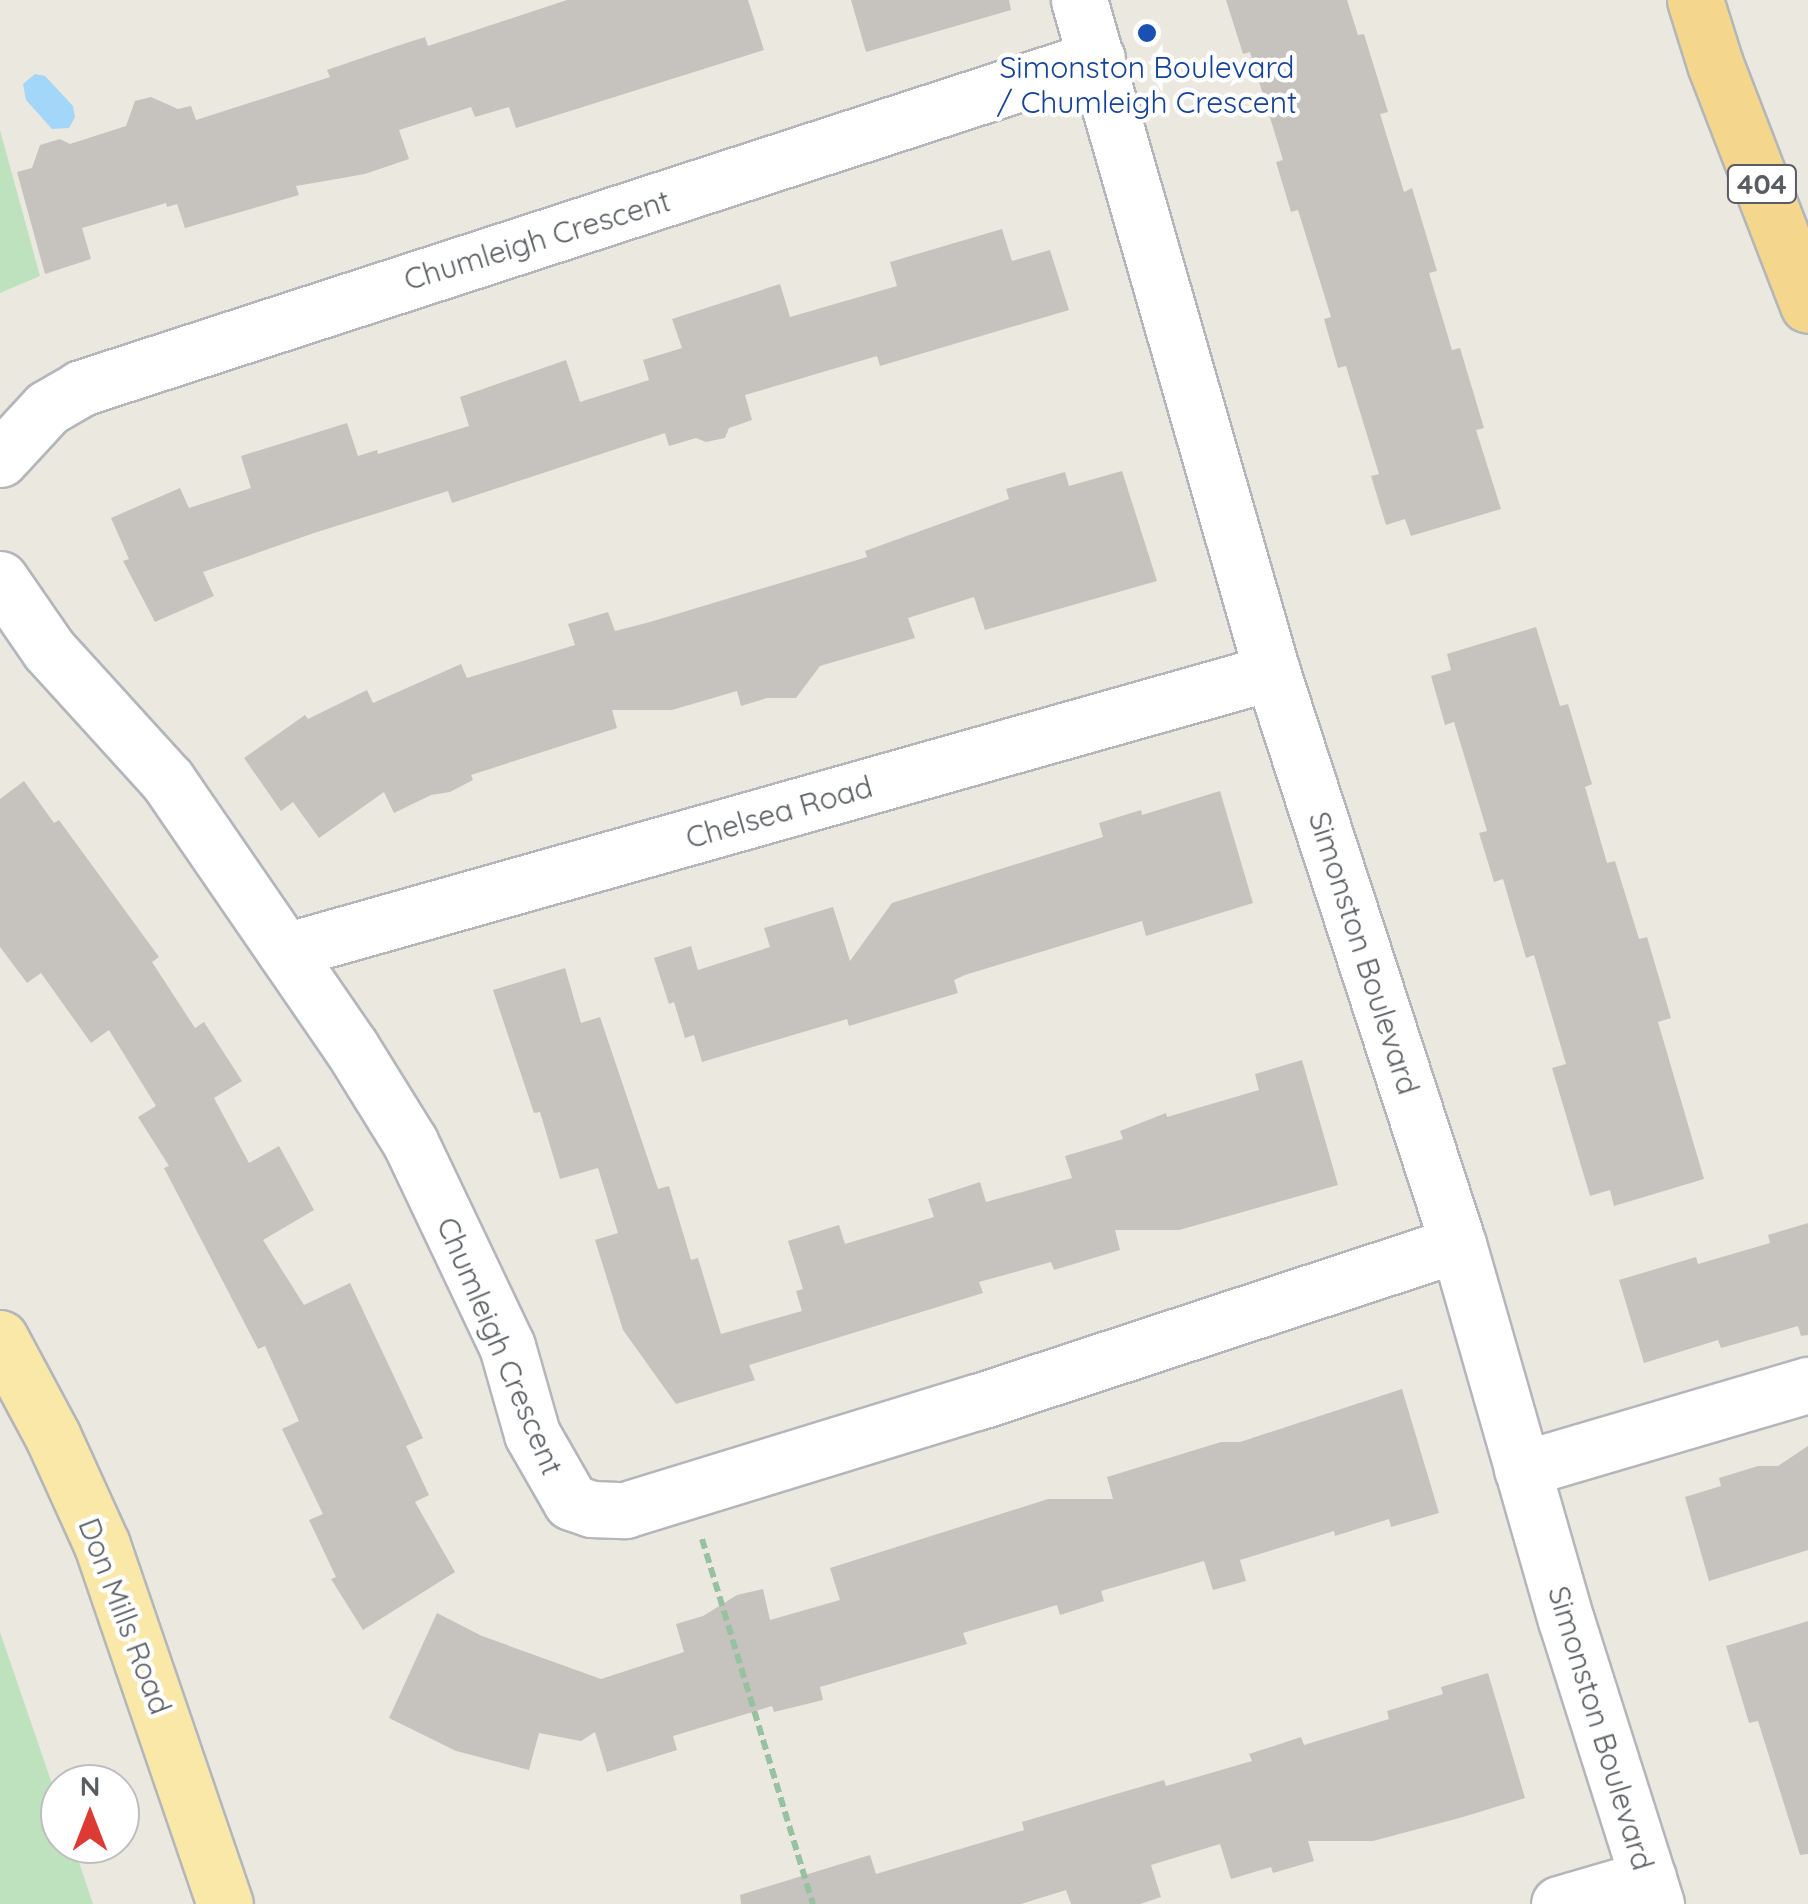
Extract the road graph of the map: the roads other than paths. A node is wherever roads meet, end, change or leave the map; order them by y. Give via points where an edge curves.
1 (1079, 0) edge
2 (1696, 0) edge
3 (1097, 58) junction
4 (1808, 305) edge
5 (0, 459) edge
6 (0, 579) edge
7 (1272, 672) junction
8 (285, 951) junction
9 (1458, 1244) junction
10 (0, 1338) edge
11 (1808, 1385) edge
12 (1522, 1470) junction
13 (1652, 1891) edge
14 (224, 1904) edge
15 (1559, 1904) edge

1 - 3 street, Simonston Boulevard
2 - 4 highway, 404
3 - 5 street, Chumleigh Crescent via 81,388 47,408
3 - 7 street, Simonston Boulevard
6 - 8 street, Chumleigh Crescent via 49,650 168,781
7 - 8 street, Chelsea Road
7 - 9 street, Simonston Boulevard
8 - 9 street, Chumleigh Crescent via 410,1142 507,1346 532,1434 571,1502 590,1509 625,1510
9 - 12 street, Simonston Boulevard
10 - 14 main road, Don Mills Road via 102,1545
11 - 12 street
12 - 13 street, Simonston Boulevard
13 - 15 street

